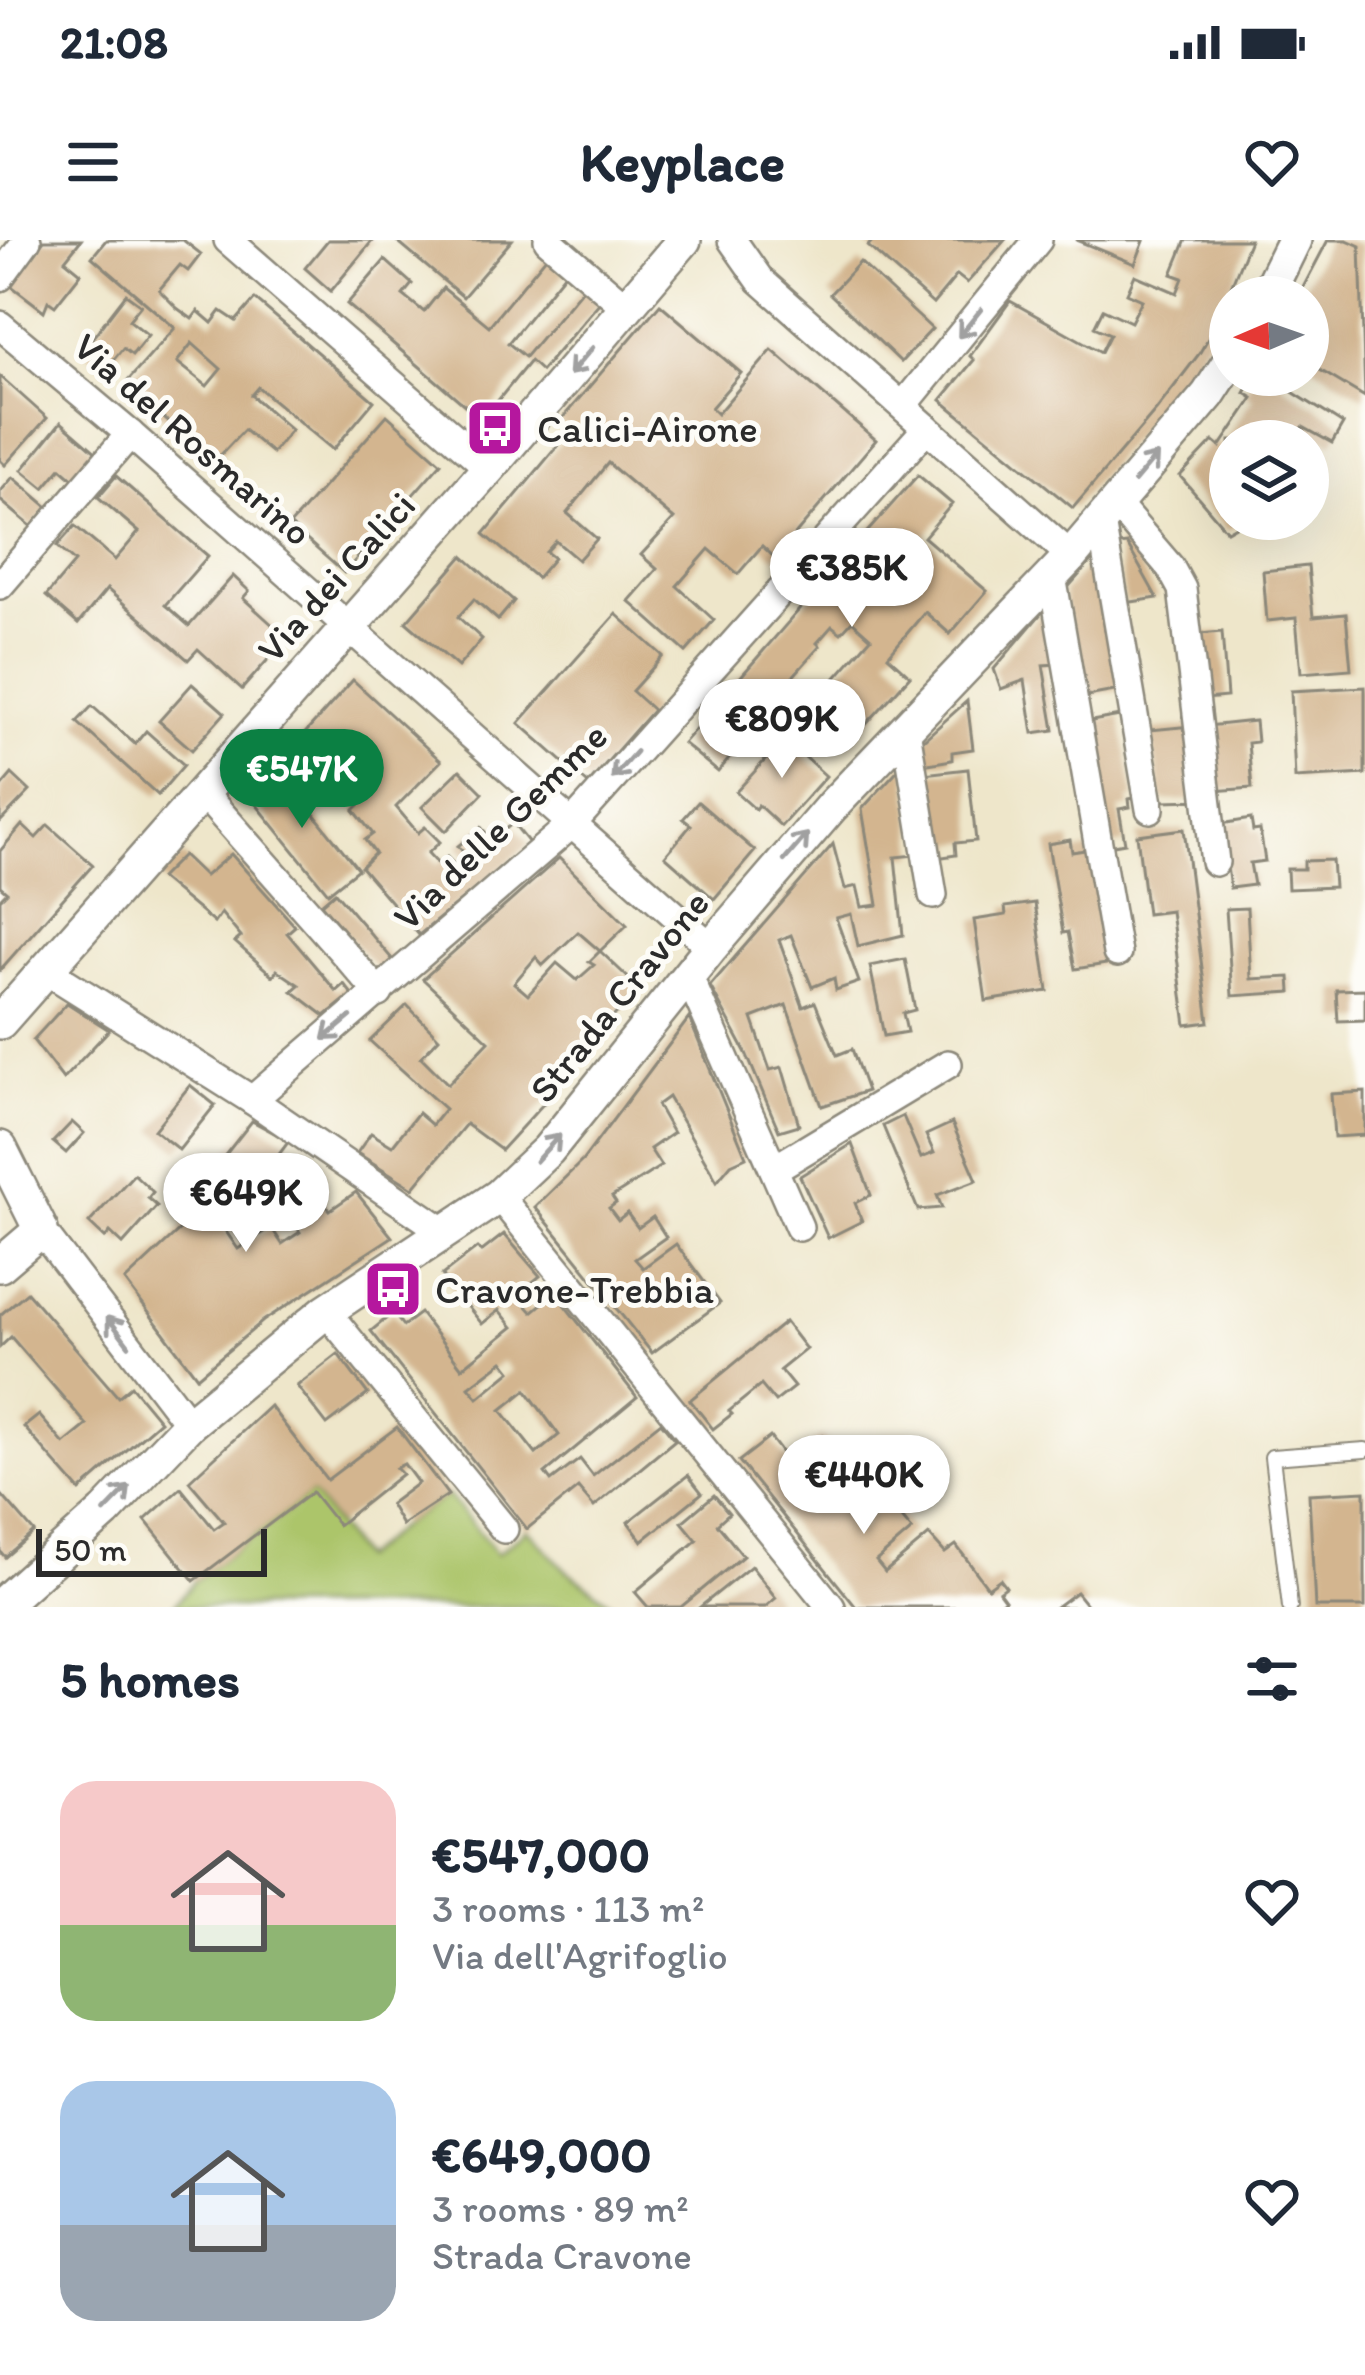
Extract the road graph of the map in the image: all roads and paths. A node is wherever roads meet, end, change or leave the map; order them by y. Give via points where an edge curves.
1 (27, 240) edge
2 (228, 240) edge
3 (548, 240) edge
4 (684, 240) edge
5 (732, 240) edge
6 (1038, 240) edge
7 (1294, 240) edge
8 (1276, 276) edge
9 (0, 277) edge
10 (626, 307) junction
11 (0, 325) edge
12 (1209, 393) edge
13 (903, 406) junction
14 (927, 428) junction
15 (130, 434) junction
16 (489, 468) junction
17 (1109, 513) junction
18 (1062, 566) junction
19 (0, 585) edge
20 (348, 626) junction
21 (907, 730) junction
22 (202, 792) junction
23 (1150, 809) dead end
24 (572, 824) junction
25 (1215, 862) dead end
26 (933, 895) dead end
27 (711, 947) junction
28 (1118, 952) dead end
29 (46, 970) junction
30 (689, 976) junction
31 (379, 993) junction
32 (0, 1022) edge
33 (949, 1064) dead end
34 (252, 1100) junction
35 (0, 1148) edge
36 (774, 1169) junction
37 (500, 1196) junction
38 (799, 1227) dead end
39 (40, 1230) junction
40 (446, 1233) junction
41 (0, 1264) edge
42 (326, 1311) junction
43 (189, 1424) junction
44 (1365, 1450) edge
45 (504, 1529) dead end
46 (0, 1606) edge
47 (831, 1607) edge
48 (1290, 1607) edge

1 - 9 street
2 - 16 street
3 - 10 street
4 - 10 street, Via dei Calici
5 - 13 street via 760,280
6 -> 13 street
7 - 8 street
10 -> 16 street, Via dei Calici
11 - 15 street, Via del Rosmarino
17 -> 12 street, Strada Cravone
13 - 14 street
14 - 18 street
14 -> 24 street, Via delle Gemme
15 - 19 street
15 - 20 street, Via del Rosmarino
16 - 20 street, Via dei Calici
17 - 18 street, Strada Cravone
17 - 23 street
17 - 25 street via 1183,589
18 - 21 street, Strada Cravone
18 - 28 street
20 - 22 street, Via dei Calici
20 - 24 street, Via del Rosmarino
21 - 26 street
27 -> 21 street, Strada Cravone
22 - 29 street, Via dei Calici
22 - 31 street
24 - 27 street, Via del Rosmarino
24 - 31 street, Via delle Gemme
27 - 30 street, Strada Cravone
29 - 32 street, Via dei Calici
29 - 34 street
30 - 36 street
37 -> 30 street, Strada Cravone via 548,1150
31 -> 34 street, Via delle Gemme
33 - 36 street
34 - 40 street
35 - 39 street
36 - 38 street
37 - 40 street, Strada Cravone
37 - 47 street
39 - 41 street
43 -> 39 street
40 - 42 street, Strada Cravone
42 - 43 street, Strada Cravone
42 - 45 street
46 -> 43 street, Strada Cravone
44 - 48 lane via 1272,1457

